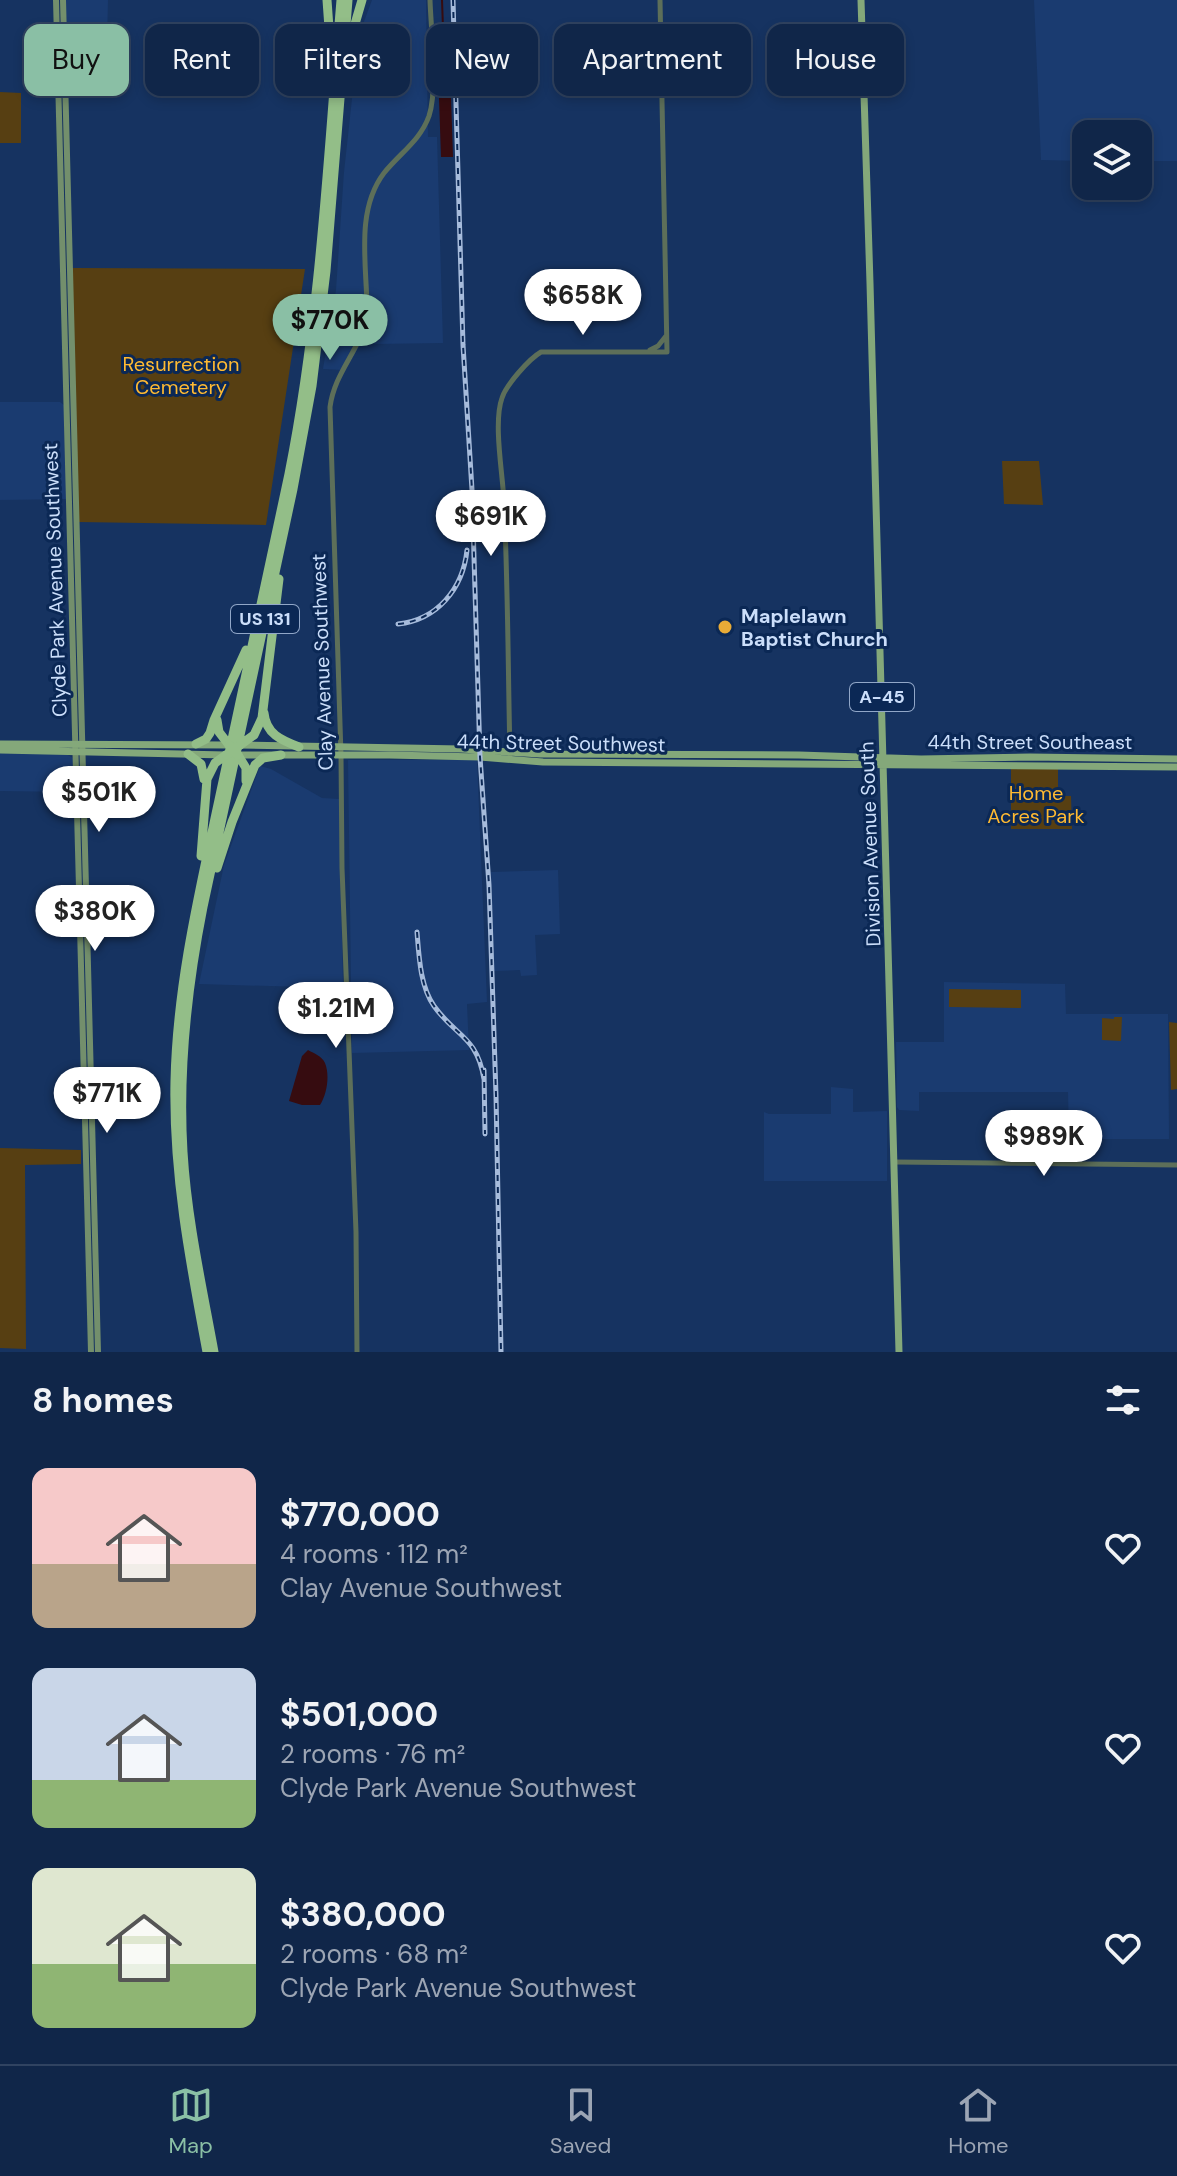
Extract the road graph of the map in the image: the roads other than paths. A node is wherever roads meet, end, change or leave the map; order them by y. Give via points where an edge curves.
1 (56, 0) edge
2 (63, 0) edge
3 (327, 0) edge
4 (341, 0) edge
5 (348, 0) edge
6 (362, 0) edge
7 (430, 0) edge
8 (660, 0) edge
9 (861, 0) edge
10 (339, 116) junction
11 (330, 129) junction
12 (667, 335) junction
13 (647, 352) junction
14 (293, 489) junction
15 (281, 514) junction
16 (264, 706) junction
17 (217, 715) junction
18 (196, 744) junction
19 (0, 747) edge
20 (299, 747) junction
21 (79, 748) junction
22 (147, 748) junction
23 (235, 750) junction
24 (341, 751) junction
25 (188, 754) junction
26 (638, 754) junction
27 (281, 755) junction
28 (760, 755) junction
29 (775, 755) junction
30 (799, 755) junction
31 (510, 756) junction
32 (1093, 757) junction
33 (1109, 757) junction
34 (1177, 759) edge
35 (883, 761) junction
36 (620, 762) junction
37 (750, 763) junction
38 (770, 763) junction
39 (790, 763) junction
40 (1086, 765) junction
41 (1101, 765) junction
42 (1177, 767) edge
43 (243, 795) junction
44 (205, 803) junction
45 (195, 948) junction
46 (80, 963) junction
47 (184, 970) junction
48 (88, 978) junction
49 (895, 1162) junction
50 (1177, 1165) edge
51 (90, 1191) junction
52 (92, 1283) junction
53 (91, 1352) edge
54 (98, 1352) edge
55 (207, 1352) edge
56 (214, 1352) edge
57 (357, 1352) edge
58 (899, 1352) edge

1 - 21 main road, Clyde Park Avenue Southwest
2 - 21 main road, Clyde Park Avenue Southwest
3 - 11 highway
4 - 11 highway, US 131
5 - 10 highway, US 131
6 - 10 highway
7 - 24 street, Clay Avenue Southwest via 431,107 422,131 385,172 371,198 366,219 366,325 339,376 330,407
8 - 12 street
9 - 35 main road, Division Avenue South / A-45
10 - 14 highway, US 131 via 319,339
11 - 15 highway, US 131 via 310,350
12 - 13 street
12 - 13 street via 667,352
13 - 31 street via 546,351 537,354 504,393 499,411
14 - 16 highway
14 - 45 highway, US 131
15 - 17 highway via 244,655
15 - 47 highway, US 131
16 - 20 highway via 270,731
16 - 23 highway via 259,728
17 - 18 highway via 206,739
17 - 23 highway via 218,730
18 - 22 main road, 44th Street Southwest
18 - 23 main road, 44th Street Southwest
19 - 21 main road, 44th Street Southwest
20 - 23 main road, 44th Street Southwest
20 - 24 main road, 44th Street Southwest
21 - 22 main road, 44th Street Southwest
21 - 22 main road, 44th Street Southwest
21 - 46 main road, Clyde Park Avenue Southwest
21 - 48 main road, Clyde Park Avenue Southwest
22 - 25 main road, 44th Street Southwest
23 - 25 main road, 44th Street Southwest
23 - 27 main road, 44th Street Southwest
23 - 43 highway via 247,772
23 - 44 highway via 212,767
24 - 27 main road, 44th Street Southwest
24 - 31 main road, 44th Street Southwest
24 - 57 street, Clay Avenue Southwest
25 - 44 highway via 204,769
26 - 28 main road, 44th Street Southwest
26 - 31 main road, 44th Street Southwest
26 - 36 main road
27 - 43 highway via 257,761
28 - 29 main road, 44th Street Southwest
28 - 37 main road
29 - 30 main road, 44th Street Southwest
29 - 38 main road
30 - 35 main road, 44th Street Southwest
30 - 39 main road
31 - 36 main road, 44th Street Southwest
32 - 33 main road, 44th Street Southeast
32 - 35 main road, 44th Street Southeast
32 - 40 main road
33 - 34 main road, 44th Street Southeast
33 - 41 main road
35 - 39 main road, 44th Street Southwest
35 - 40 main road, 44th Street Southeast
35 - 49 main road, Division Avenue South / A-45
36 - 37 main road, 44th Street Southwest
37 - 38 main road, 44th Street Southwest
38 - 39 main road, 44th Street Southwest
40 - 41 main road, 44th Street Southeast
41 - 42 main road, 44th Street Southeast
43 - 45 highway
44 - 47 highway
45 - 56 highway, US 131 via 184,1033 182,1137 191,1225
46 - 48 main road
46 - 51 main road, Clyde Park Avenue Southwest
47 - 55 highway, US 131 via 174,1082 176,1155
48 - 51 main road, Clyde Park Avenue Southwest
49 - 50 street
49 - 58 main road, Division Avenue South / A-45
51 - 52 main road, Clyde Park Avenue Southwest
52 - 53 main road, Clyde Park Avenue Southwest
52 - 54 main road, Clyde Park Avenue Southwest

